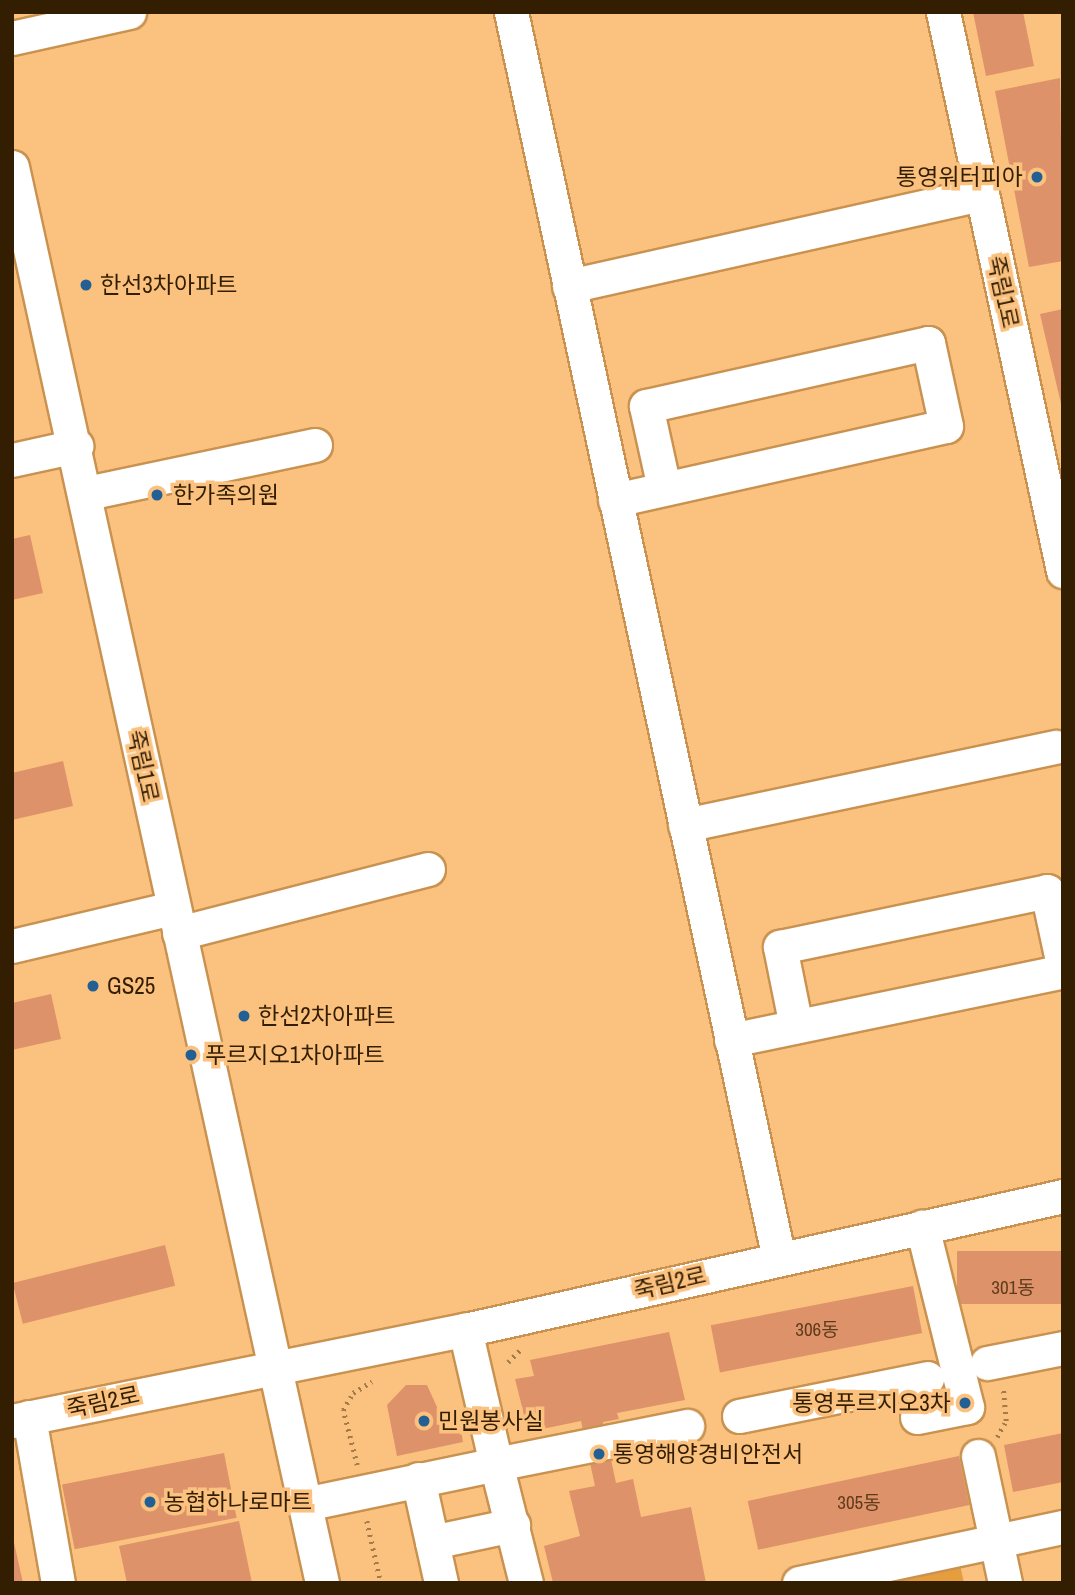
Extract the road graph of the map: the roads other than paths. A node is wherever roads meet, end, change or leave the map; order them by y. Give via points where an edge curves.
1 (129, 12) edge
2 (511, 12) edge
3 (943, 12) edge
4 (12, 38) edge
5 (12, 167) edge
6 (982, 194) junction
7 (569, 286) junction
8 (316, 444) dead end
9 (76, 446) junction
10 (12, 460) edge
11 (664, 488) junction
12 (87, 493) junction
13 (615, 500) junction
14 (1063, 571) edge
15 (1056, 747) dead end
16 (685, 825) junction
17 (428, 869) dead end
18 (176, 921) junction
19 (12, 946) edge
20 (1063, 965) edge
21 (1063, 971) edge
22 (796, 1026) junction
23 (732, 1040) junction
24 (1063, 1196) edge
25 (922, 1227) junction
26 (779, 1259) junction
27 (465, 1330) junction
28 (1063, 1348) edge
29 (987, 1363) dead end
30 (276, 1364) junction
31 (927, 1378) dead end
32 (739, 1416) dead end
33 (917, 1417) dead end
34 (21, 1419) edge
35 (687, 1426) dead end
36 (978, 1457) dead end
37 (495, 1464) junction
38 (418, 1479) junction
39 (305, 1504) junction
40 (513, 1525) junction
41 (1063, 1527) edge
42 (996, 1541) junction
43 (432, 1542) junction
44 (58, 1583) edge
45 (322, 1583) edge
46 (441, 1583) edge
47 (526, 1583) edge
48 (799, 1583) edge
49 (1005, 1583) edge

1 - 4 street
2 - 7 street
3 - 6 street, 죽림1로
5 - 9 street, 죽림1로
6 - 7 street
6 - 14 street, 죽림1로
7 - 13 street
8 - 12 street
9 - 10 street
9 - 12 street, 죽림1로
11 - 11 street via 946,426 928,343 646,406
11 - 13 street
12 - 18 street, 죽림1로
13 - 16 street
15 - 16 street
16 - 23 street
17 - 18 street
18 - 19 street
18 - 30 street, 죽림1로
20 - 22 street via 1047,891 780,947
21 - 22 street
22 - 23 street
23 - 26 street
24 - 25 street, 죽림2로
25 - 26 street, 죽림2로
25 - 33 street via 967,1407
26 - 27 street, 죽림2로
27 - 30 street, 죽림2로
27 - 37 street
28 - 29 street
30 - 34 street, 죽림2로
30 - 39 street
31 - 32 street
34 - 44 street
35 - 37 street
36 - 42 street
37 - 38 street
37 - 40 street
38 - 39 street
38 - 43 street
39 - 45 street
40 - 43 street
40 - 47 street
41 - 42 street
42 - 48 street
42 - 49 street
43 - 46 street

